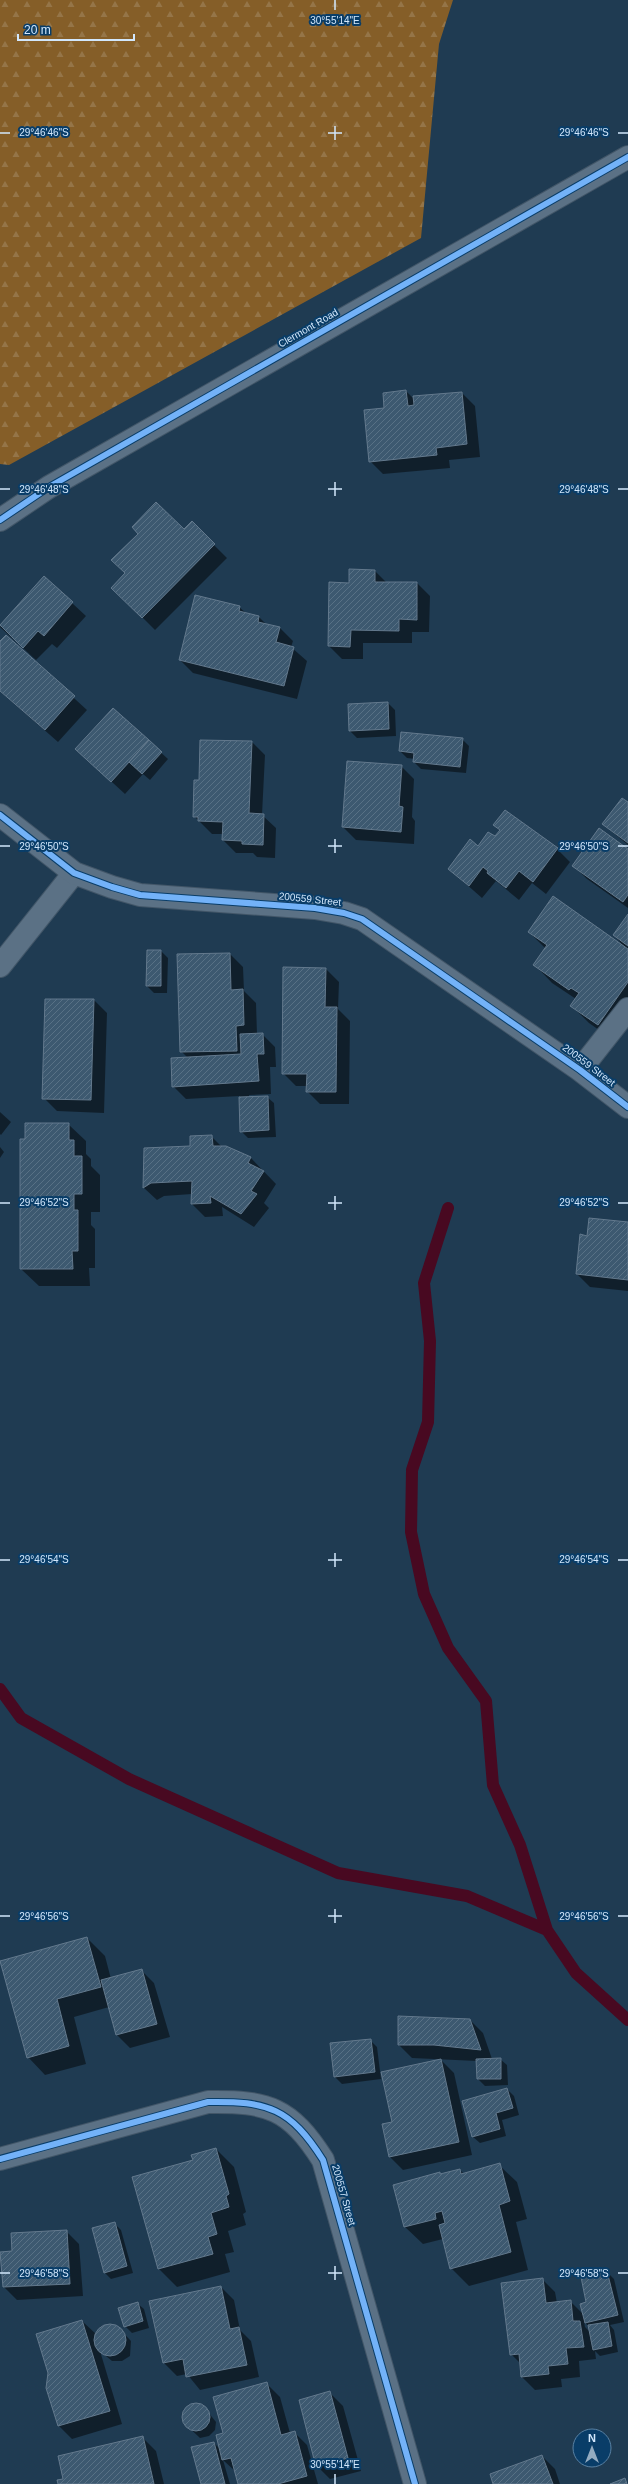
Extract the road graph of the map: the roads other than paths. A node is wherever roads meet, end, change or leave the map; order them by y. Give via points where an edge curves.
1 (628, 157) edge
2 (0, 520) edge
3 (0, 815) edge
4 (74, 873) junction
5 (0, 966) edge
6 (628, 1009) edge
7 (580, 1070) junction
8 (628, 1107) edge
9 (0, 2159) edge
10 (415, 2484) edge

1 - 2 street, Clermont Road via 56,483
3 - 4 street, 200559 Street
4 - 5 street
4 - 7 street, 200559 Street via 112,888 140,894 315,908 344,912 362,919
6 - 7 street, 200559 Street
7 - 8 street, 200559 Street
9 - 10 street, 200557 Street via 208,2102 239,2101 267,2106 288,2117 307,2134 323,2160

